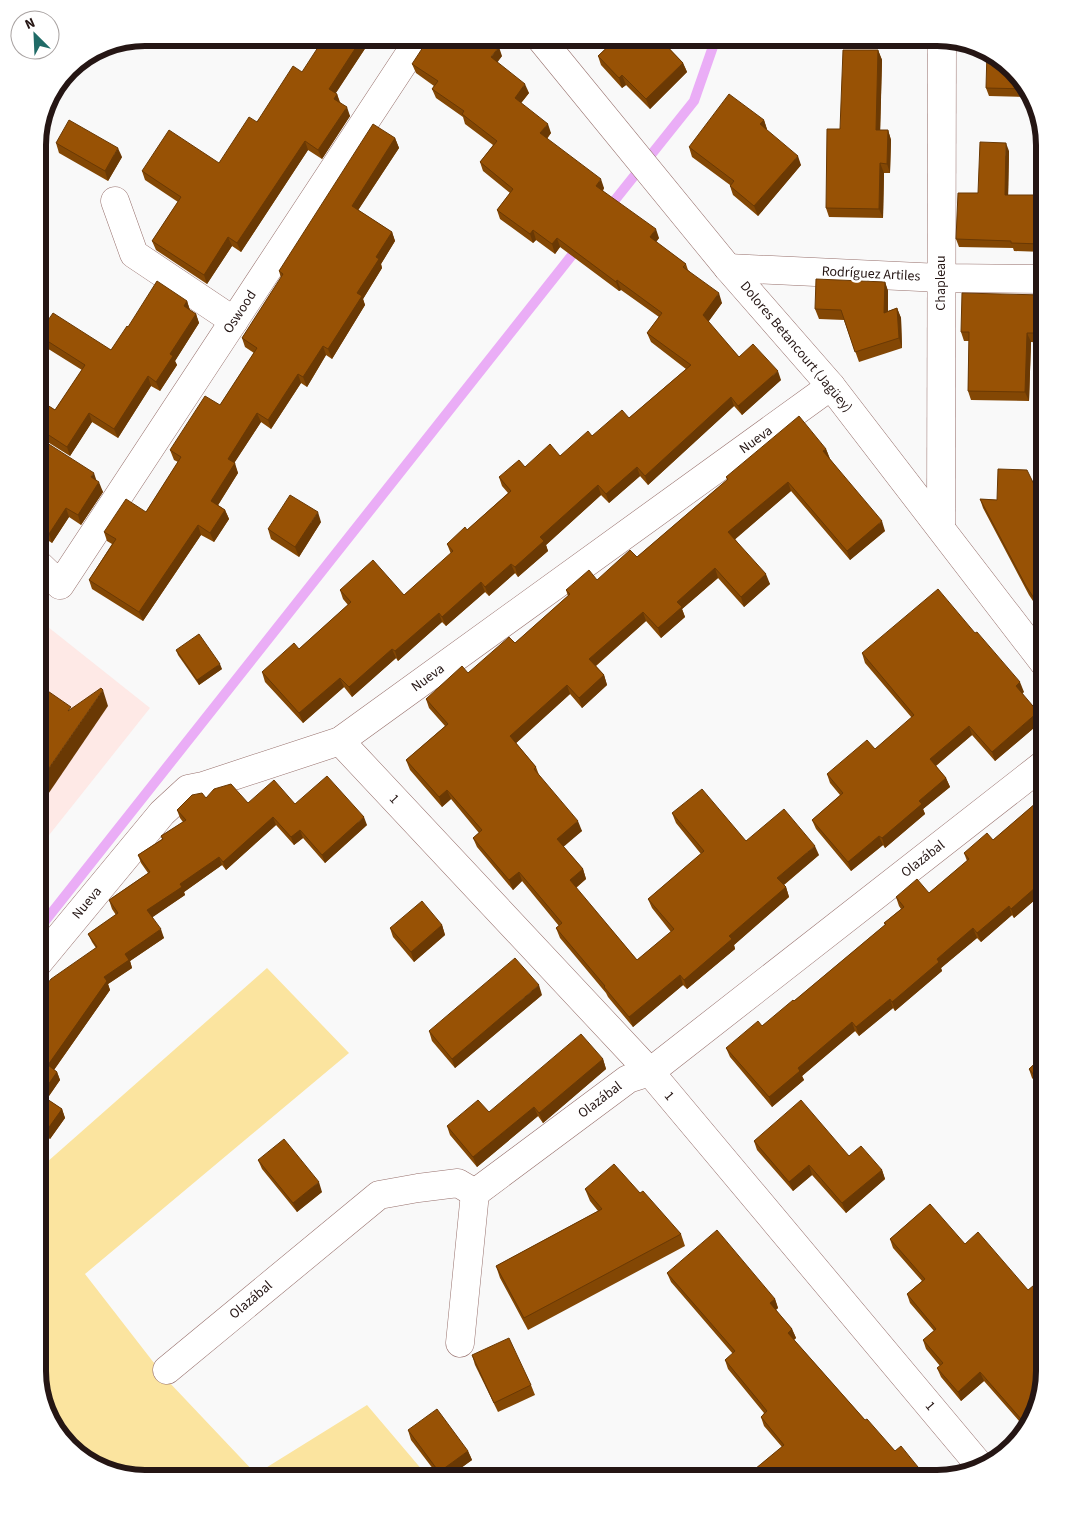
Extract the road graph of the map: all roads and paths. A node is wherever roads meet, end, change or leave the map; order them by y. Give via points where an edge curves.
1 (415, 46) edge
2 (547, 46) edge
3 (942, 46) edge
4 (115, 201) dead end
5 (728, 268) junction
6 (941, 278) junction
7 (1036, 279) edge
8 (234, 321) junction
9 (831, 386) junction
10 (941, 528) junction
11 (46, 572) edge
12 (1036, 653) edge
13 (340, 741) junction
14 (1036, 770) edge
15 (46, 952) edge
16 (650, 1072) junction
17 (475, 1192) junction
18 (460, 1343) dead end
19 (167, 1370) dead end
20 (976, 1461) edge

1 - 8 street, Oswood
2 - 5 street, Dolores Betancourt (Jagüey)
3 - 6 street, Chapleau
4 - 8 street via 134,254
5 - 6 street, Rodríguez Artiles
5 - 9 street, Dolores Betancourt (Jagüey)
6 - 7 street, Rodríguez Artiles
6 - 10 street, Chapleau
8 - 11 street, Oswood via 60,586
9 - 10 street, Dolores Betancourt (Jagüey)
9 - 13 street, Nueva
10 - 12 street, Dolores Betancourt (Jagüey)
13 - 15 street, Nueva via 188,789 162,813
13 - 16 street, 1
14 - 16 street, Olazábal
16 - 17 street, Olazábal via 628,1079
16 - 20 street, 1
17 - 18 street
17 - 19 street, Olazábal via 458,1183 378,1195

